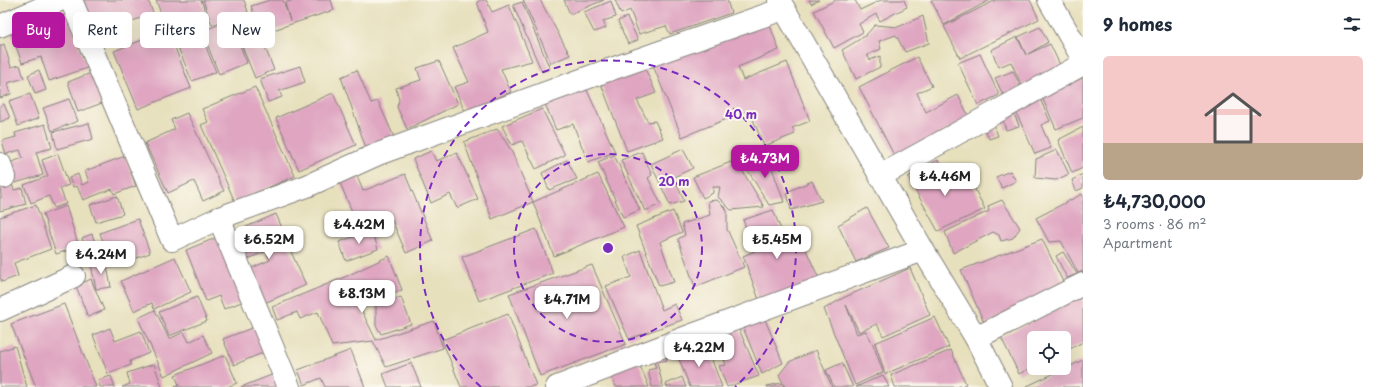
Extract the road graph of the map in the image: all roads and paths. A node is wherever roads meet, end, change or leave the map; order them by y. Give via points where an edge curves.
1 (60, 0) edge
2 (71, 0) edge
3 (1049, 0) edge
4 (781, 4) edge
5 (0, 26) edge
6 (1083, 59) edge
7 (1083, 64) edge
8 (880, 176) junction
9 (219, 218) junction
10 (923, 250) junction
11 (74, 276) dead end
12 (1083, 284) edge
13 (0, 310) edge
14 (976, 338) junction
15 (289, 387) edge
16 (557, 387) edge
17 (1001, 387) edge

1 - 5 street
2 - 9 street via 172,240
3 - 6 street
4 - 8 street
4 - 9 street via 386,151 307,186
7 - 8 street
8 - 10 street
9 - 15 street
10 - 14 street
10 - 16 street
11 - 13 street
12 - 14 street
14 - 17 street

